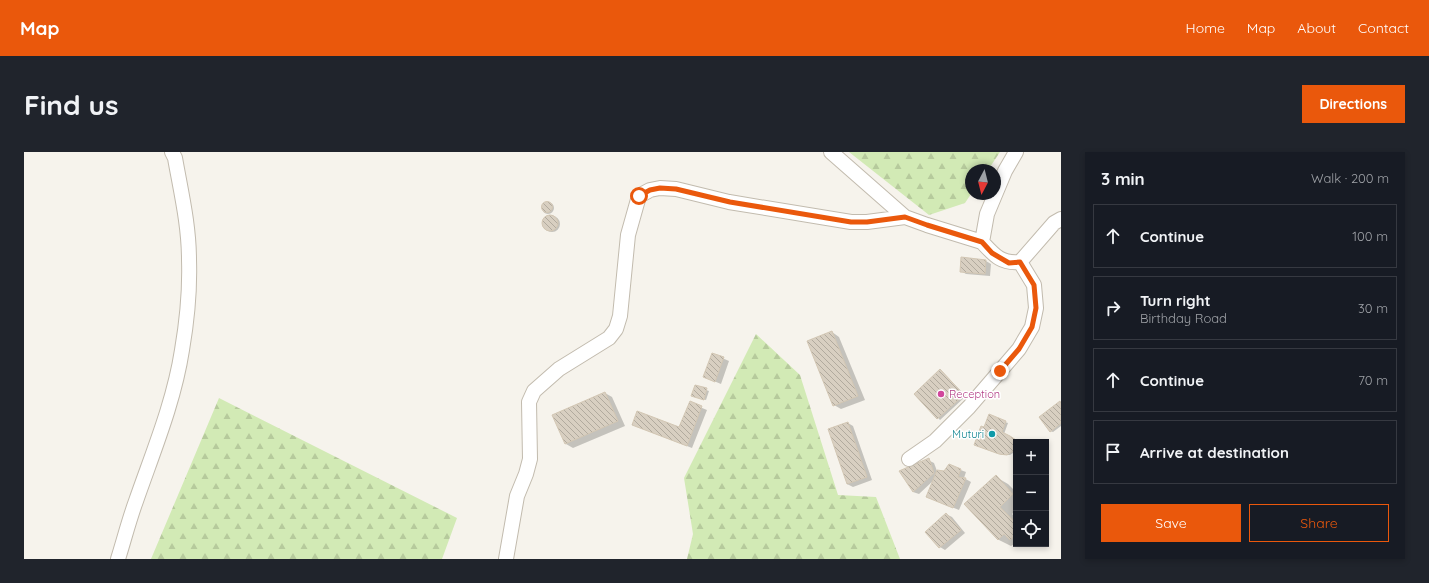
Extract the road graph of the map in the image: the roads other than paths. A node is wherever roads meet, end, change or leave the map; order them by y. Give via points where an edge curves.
1 (172, 152) edge
2 (831, 152) edge
3 (1016, 152) edge
4 (905, 217) junction
5 (1061, 219) edge
6 (982, 242) junction
7 (1020, 262) junction
8 (909, 459) dead end
9 (118, 559) edge
10 (506, 559) edge

1 - 9 street via 187,226 189,260 182,351 161,429
2 - 4 street
3 - 6 street via 987,214
4 - 6 street
4 - 10 street via 851,222 730,202 676,189 660,188 639,196 628,235 620,316 616,329 609,338 545,380 529,402 530,459 517,496
5 - 7 street via 1054,223
6 - 7 street via 992,253 1009,263
7 - 8 street via 1034,285 1036,308 1032,327 1019,349 969,407 935,441

